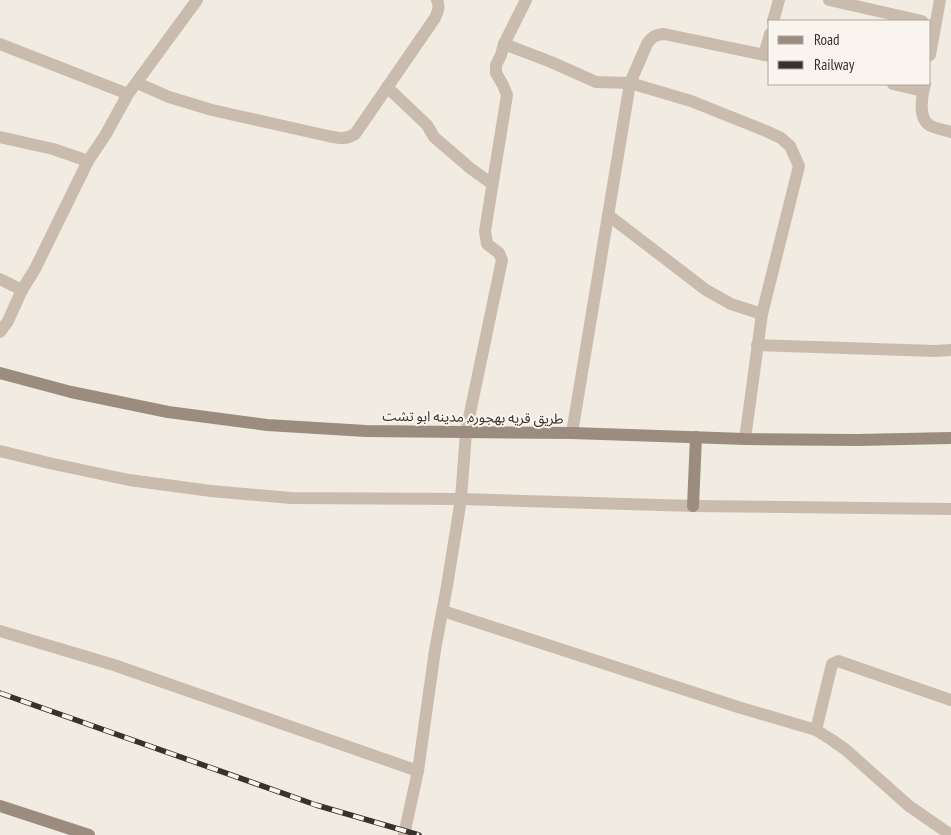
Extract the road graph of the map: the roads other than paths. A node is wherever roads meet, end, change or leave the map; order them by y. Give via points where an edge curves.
1 (197, 0) edge
2 (437, 0) edge
3 (526, 0) edge
4 (779, 0) edge
5 (829, 0) edge
6 (940, 0) edge
7 (773, 20) edge
8 (918, 20) edge
9 (932, 24) edge
10 (931, 40) edge
11 (0, 44) edge
12 (504, 44) junction
13 (767, 56) edge
14 (137, 83) junction
15 (630, 83) junction
16 (903, 85) edge
17 (387, 87) junction
18 (924, 87) edge
19 (128, 94) junction
20 (951, 132) edge
21 (0, 137) edge
22 (88, 161) junction
23 (492, 184) junction
24 (608, 216) junction
25 (0, 279) edge
26 (22, 290) junction
27 (762, 314) junction
28 (0, 332) edge
29 (757, 345) junction
30 (951, 350) edge
31 (0, 373) edge
32 (466, 432) junction
33 (572, 433) junction
34 (696, 437) junction
35 (951, 438) edge
36 (745, 439) junction
37 (0, 451) edge
38 (461, 499) junction
39 (693, 506) junction
40 (951, 509) edge
41 (443, 611) junction
42 (0, 631) edge
43 (951, 700) edge
44 (816, 730) junction
45 (418, 771) junction
46 (0, 806) edge
47 (68, 832) edge
48 (89, 835) edge
49 (404, 835) edge
50 (951, 835) edge

1 - 14 street
2 - 17 street via 439,5 435,18
3 - 12 street
4 - 7 street
5 - 8 street
6 - 9 street
9 - 10 street
11 - 19 street
12 - 15 street via 596,82
12 - 23 street via 496,73 507,95
13 - 15 street via 677,36 655,35 647,44
14 - 17 street via 212,110 344,138 355,134
14 - 19 street
15 - 24 street
15 - 27 street via 700,104 782,138 790,146 799,166
16 - 18 street
17 - 23 street via 434,137
18 - 20 street via 921,103 926,122
19 - 22 street
21 - 22 street
22 - 26 street
23 - 32 street via 485,231 487,244 499,253 502,260
24 - 27 street via 706,290 732,304
24 - 33 street
25 - 26 street
26 - 28 street
27 - 29 street
29 - 30 street
29 - 36 street
31 - 32 street, طريق قريه بهجوره, مدينه ابو تشت via 168,412 257,424 366,431
32 - 33 street, طريق قريه بهجوره, مدينه ابو تشت
32 - 38 street
33 - 34 street, طريق قريه بهجوره, مدينه ابو تشت
34 - 36 street, طريق قريه بهجوره, مدينه ابو تشت
34 - 39 street
35 - 36 street, طريق قريه بهجوره, مدينه ابو تشت
37 - 38 street via 129,480 211,491 291,498
38 - 39 street
38 - 41 street
39 - 40 street
41 - 44 street
41 - 45 street
42 - 45 street via 114,665
43 - 44 street via 838,661 832,664
44 - 50 street via 846,750 909,806
45 - 49 street
46 - 47 street
47 - 48 street

